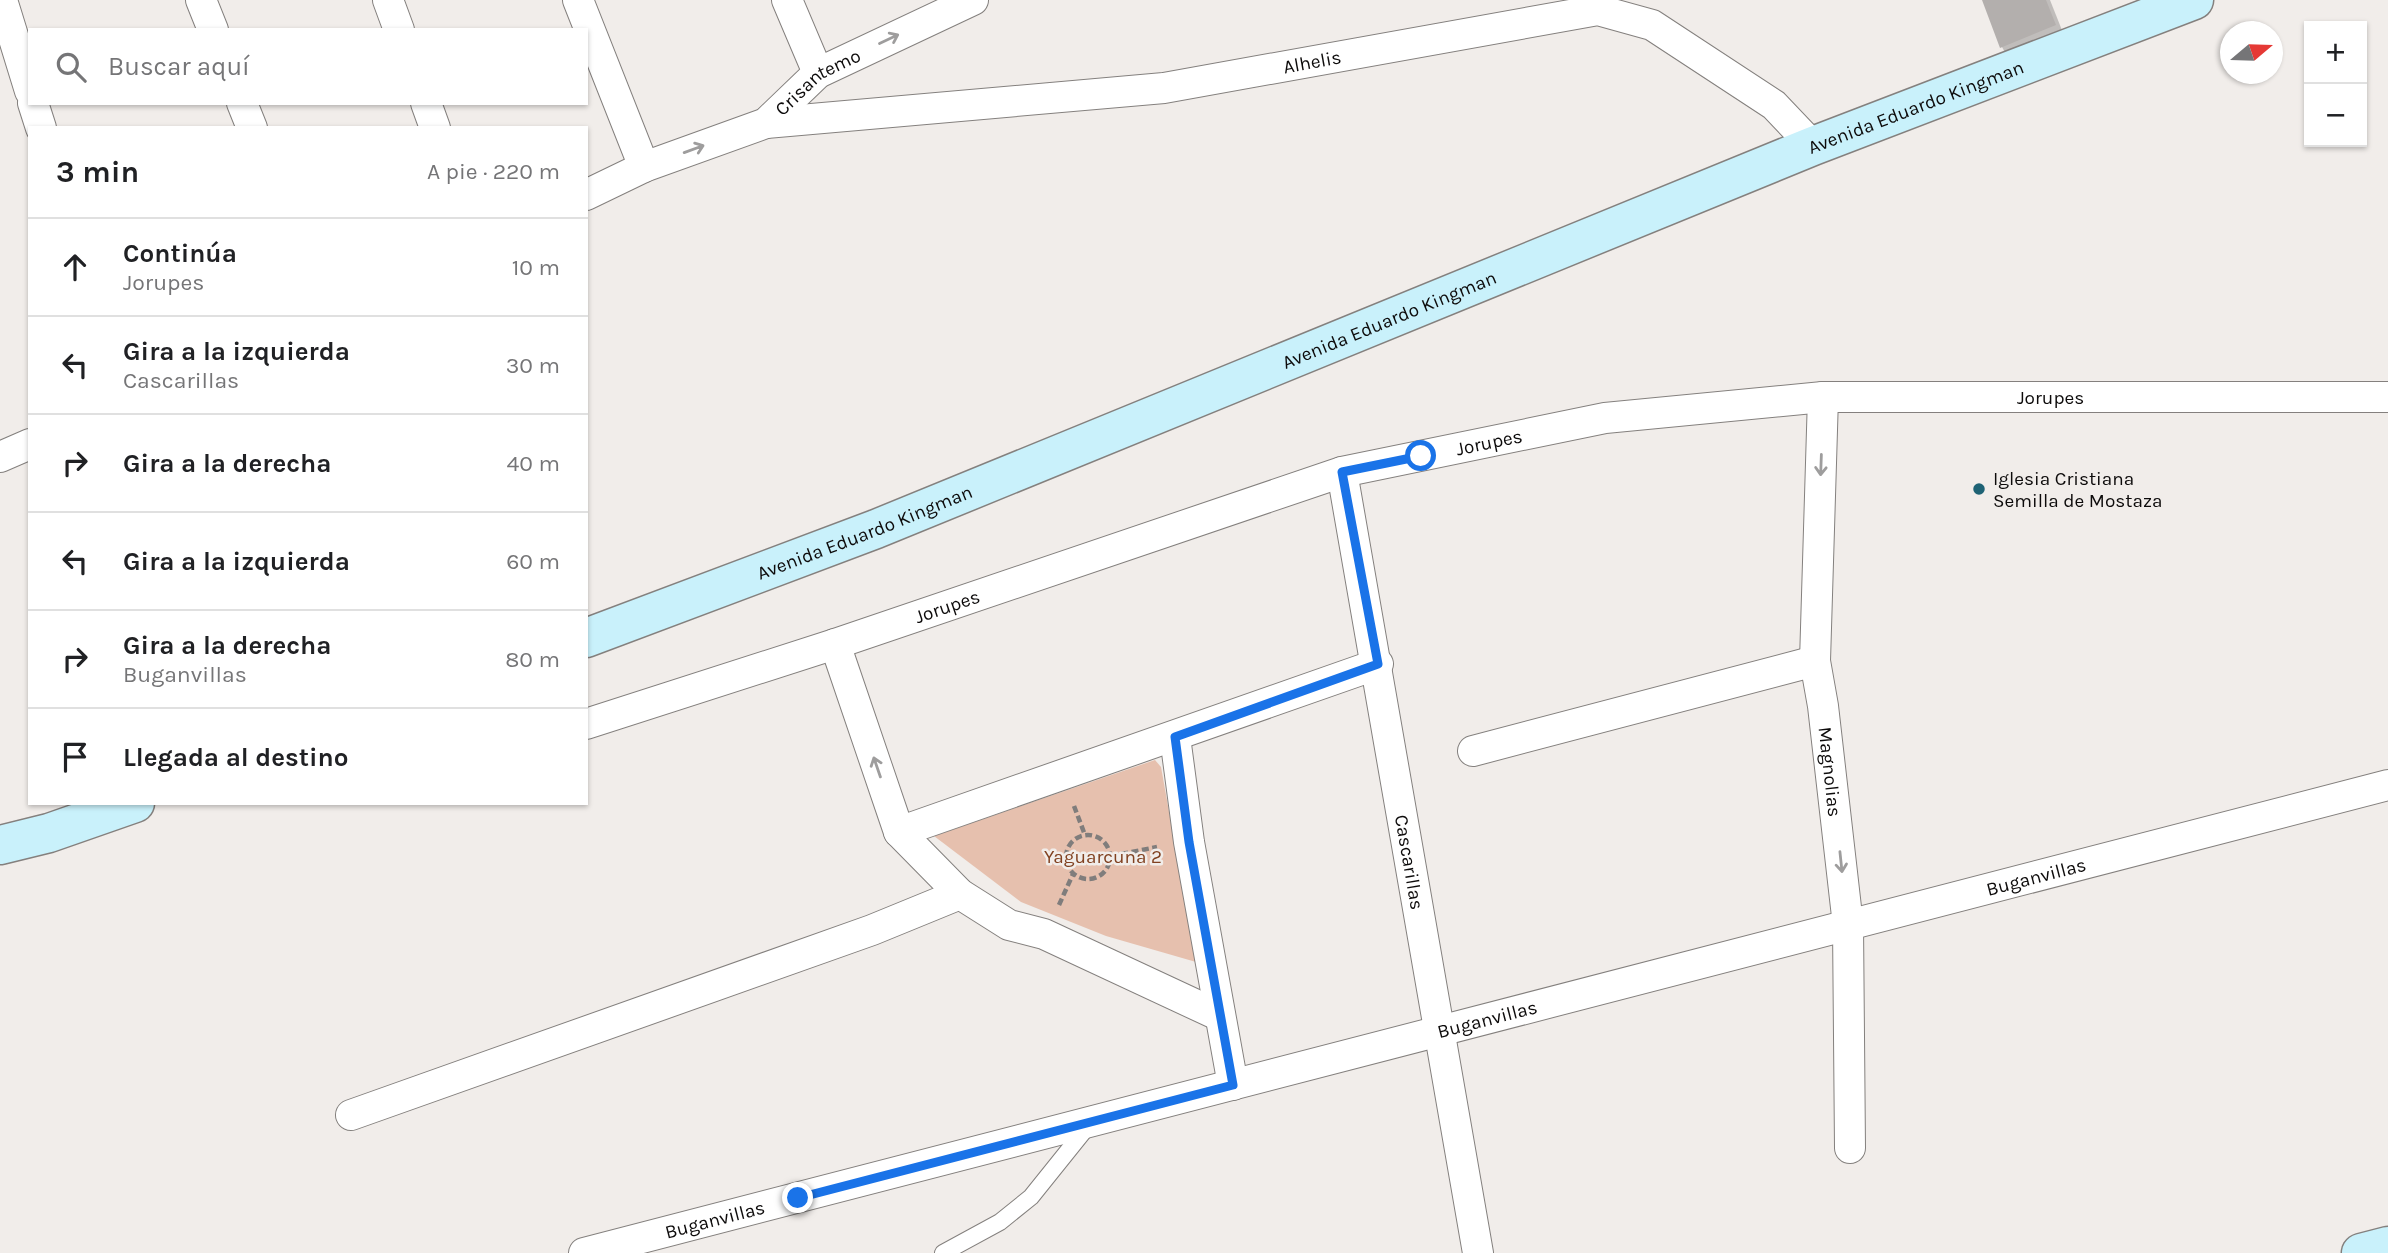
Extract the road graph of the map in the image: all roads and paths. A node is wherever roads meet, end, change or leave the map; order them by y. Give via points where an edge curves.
1 (2, 0) edge
2 (201, 0) edge
3 (388, 0) edge
4 (578, 0) edge
5 (787, 0) edge
6 (973, 0) edge
7 (2194, 0) edge
8 (1611, 5) edge
9 (212, 28) edge
10 (398, 28) edge
11 (818, 73) junction
12 (28, 84) edge
13 (34, 105) edge
14 (243, 105) edge
15 (427, 105) edge
16 (766, 123) junction
17 (40, 126) edge
18 (251, 126) edge
19 (434, 126) edge
20 (1813, 146) junction
21 (643, 167) junction
22 (588, 194) edge
23 (1823, 397) junction
24 (2388, 397) edge
25 (28, 445) edge
26 (0, 457) edge
27 (1342, 472) junction
28 (588, 637) edge
29 (835, 644) junction
30 (1815, 661) junction
31 (1378, 664) junction
32 (588, 723) edge
33 (1175, 737) junction
34 (1473, 751) dead end
35 (2388, 785) edge
36 (129, 805) edge
37 (899, 832) junction
38 (1189, 842) junction
39 (0, 845) edge
40 (1111, 856) junction
41 (960, 894) junction
42 (1848, 925) junction
43 (1220, 1016) junction
44 (1441, 1030) junction
45 (1233, 1085) junction
46 (351, 1115) dead end
47 (1091, 1121) junction
48 (1850, 1148) dead end
49 (2388, 1246) edge
50 (584, 1253) edge
51 (943, 1253) edge
52 (1478, 1253) edge
53 (2361, 1253) edge

1 - 12 street
2 - 9 street
3 - 10 street
4 - 21 street
5 - 11 street
11 -> 6 street, Crisantemo
7 - 20 main road, Avenida Eduardo Kingman
8 - 16 street, Alhelis via 1164,88
8 - 20 street, Alhelis via 1774,104
11 - 16 street, Crisantemo
13 - 17 street
14 - 18 street
15 - 19 street
21 -> 16 street, Crisantemo
20 - 28 main road, Avenida Eduardo Kingman via 876,529
21 - 22 street, Crisantemo
23 - 24 street, Jorupes
23 - 27 street, Jorupes via 1605,418
23 -> 30 street, Magnolias
25 - 26 street
27 - 29 street, Jorupes
27 - 31 street, Cascarillas
29 - 32 street, Jorupes
37 -> 29 street
30 - 34 street
30 -> 42 street, Magnolias
31 - 33 street
31 - 44 street, Cascarillas
33 - 37 street
33 - 38 street
35 - 42 street, Buganvillas
36 - 39 main road
37 - 41 street
38 - 40 path
38 - 43 street
40 - 40 path via 1107,870 1087,879 1069,869 1066,855 1077,837 1092,835 1105,842
41 - 43 street via 1009,925 1044,934
41 - 46 street via 859,935
42 - 44 street, Buganvillas
42 - 48 street, Magnolias
43 - 45 street
44 - 45 street, Buganvillas
44 - 52 street, Cascarillas
45 - 47 street, Buganvillas
47 - 50 street, Buganvillas
47 - 51 lane via 1031,1197 1000,1222
49 - 53 main road

